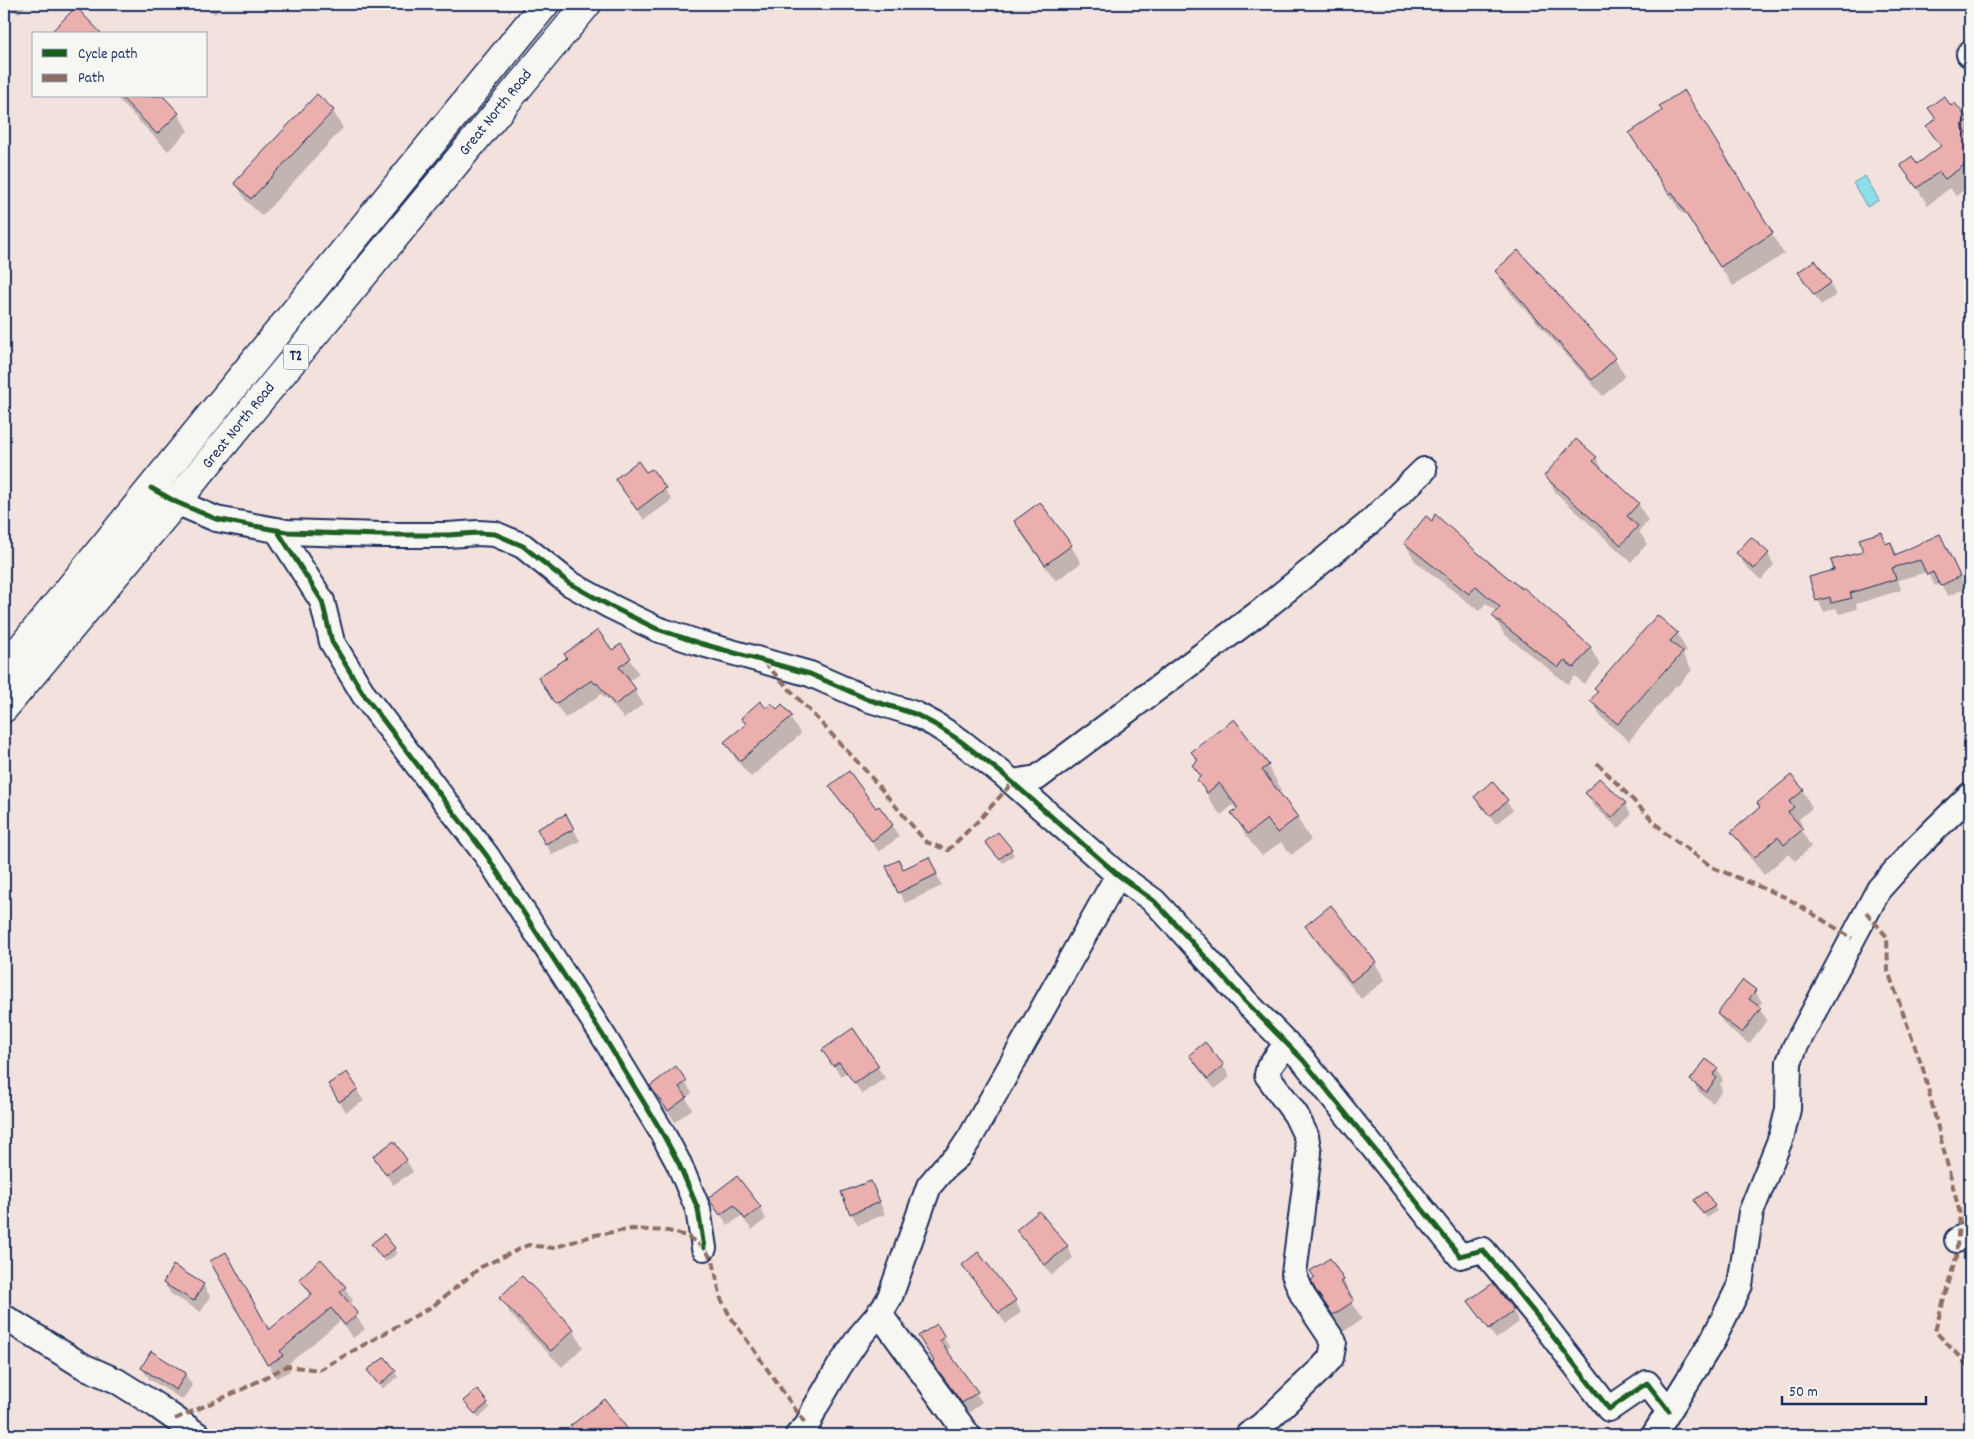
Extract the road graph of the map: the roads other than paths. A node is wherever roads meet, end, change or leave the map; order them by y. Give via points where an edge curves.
1 (545, 4) edge
2 (587, 4) edge
3 (1424, 470) dead end
4 (151, 488) junction
5 (176, 502) junction
6 (277, 530) junction
7 (4, 669) edge
8 (4, 708) edge
9 (1013, 782) junction
10 (1970, 795) edge
11 (1118, 875) junction
12 (1287, 1043) junction
13 (704, 1248) dead end
14 (879, 1313) junction
15 (4, 1317) edge
16 (1669, 1411) junction
17 (198, 1435) edge
18 (798, 1435) edge
19 (968, 1435) edge
20 (1248, 1435) edge
21 (1654, 1435) edge

1 - 4 highway, Great North Road / T2
2 - 5 highway, Great North Road / T2
3 - 9 street via 1368,524 1261,611 1037,778
4 - 5 street
4 - 7 highway, Great North Road / T2
5 - 6 street via 216,519
5 - 8 highway, Great North Road / T2
6 - 9 street via 380,535 478,533 511,539 569,583 657,628 810,674 867,699 915,714 959,740
6 - 13 street via 322,601 332,642 364,695 487,856 660,1129 698,1209
9 - 11 street
10 - 16 street via 1879,889 1794,1047 1789,1062 1788,1110 1782,1135 1751,1212 1740,1285 1713,1340
11 - 12 street via 1154,901
11 - 14 street via 970,1138 958,1156 929,1186 890,1297
12 - 16 street via 1460,1256 1483,1250 1609,1409 1647,1383
12 - 20 street via 1269,1067 1267,1075 1303,1126 1309,1152 1294,1274 1303,1296 1334,1342 1331,1358 1321,1369
14 - 18 street via 839,1367 807,1426
14 - 19 street
15 - 17 street via 83,1366 117,1381
16 - 21 street

